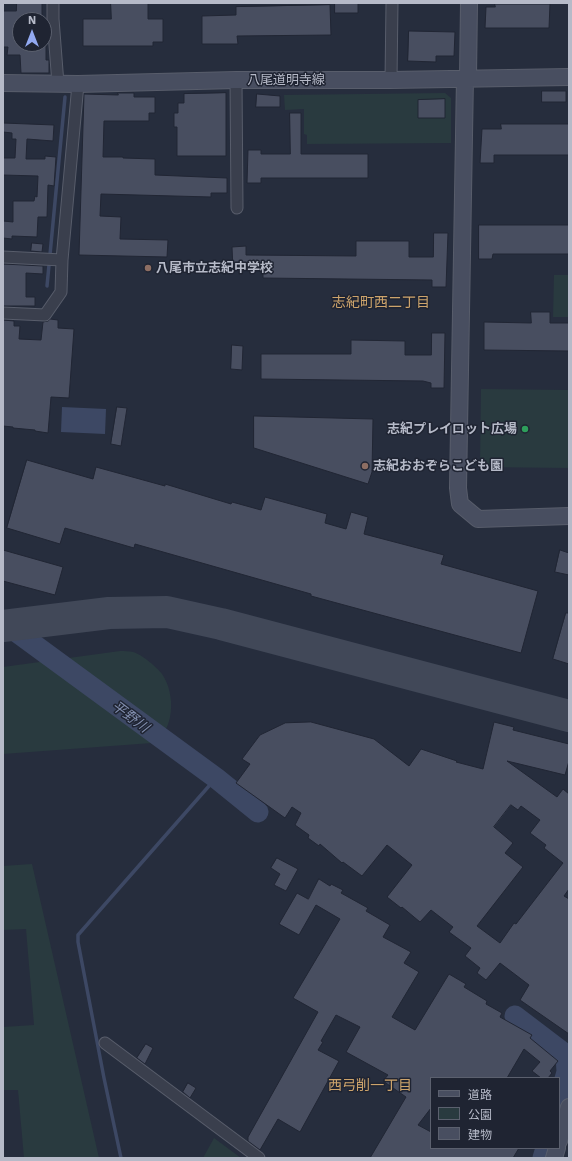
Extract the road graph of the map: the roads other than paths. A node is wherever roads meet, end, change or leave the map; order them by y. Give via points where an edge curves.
1 (53, 3) edge
2 (392, 3) edge
3 (469, 3) edge
4 (569, 77) edge
5 (466, 78) junction
6 (236, 80) junction
7 (391, 80) junction
8 (3, 83) edge
9 (58, 84) junction
10 (78, 84) junction
11 (237, 208) dead end
12 (3, 257) edge
13 (62, 260) junction
14 (3, 313) edge
15 (569, 516) edge
16 (105, 1043) dead end
17 (569, 1107) edge
18 (560, 1138) edge
19 (259, 1158) edge

1 - 9 street
2 - 7 street
3 - 5 main road
4 - 5 main road, 八尾道明寺線
5 - 7 main road, 八尾道明寺線
5 - 15 main road via 458,488 460,504 478,519
6 - 7 main road, 八尾道明寺線
6 - 10 main road, 八尾道明寺線
6 - 11 street
8 - 9 main road, 八尾道明寺線
9 - 10 main road, 八尾道明寺線
10 - 13 street
12 - 13 street
13 - 14 street via 61,292 45,315
16 - 19 street
17 - 18 main road

